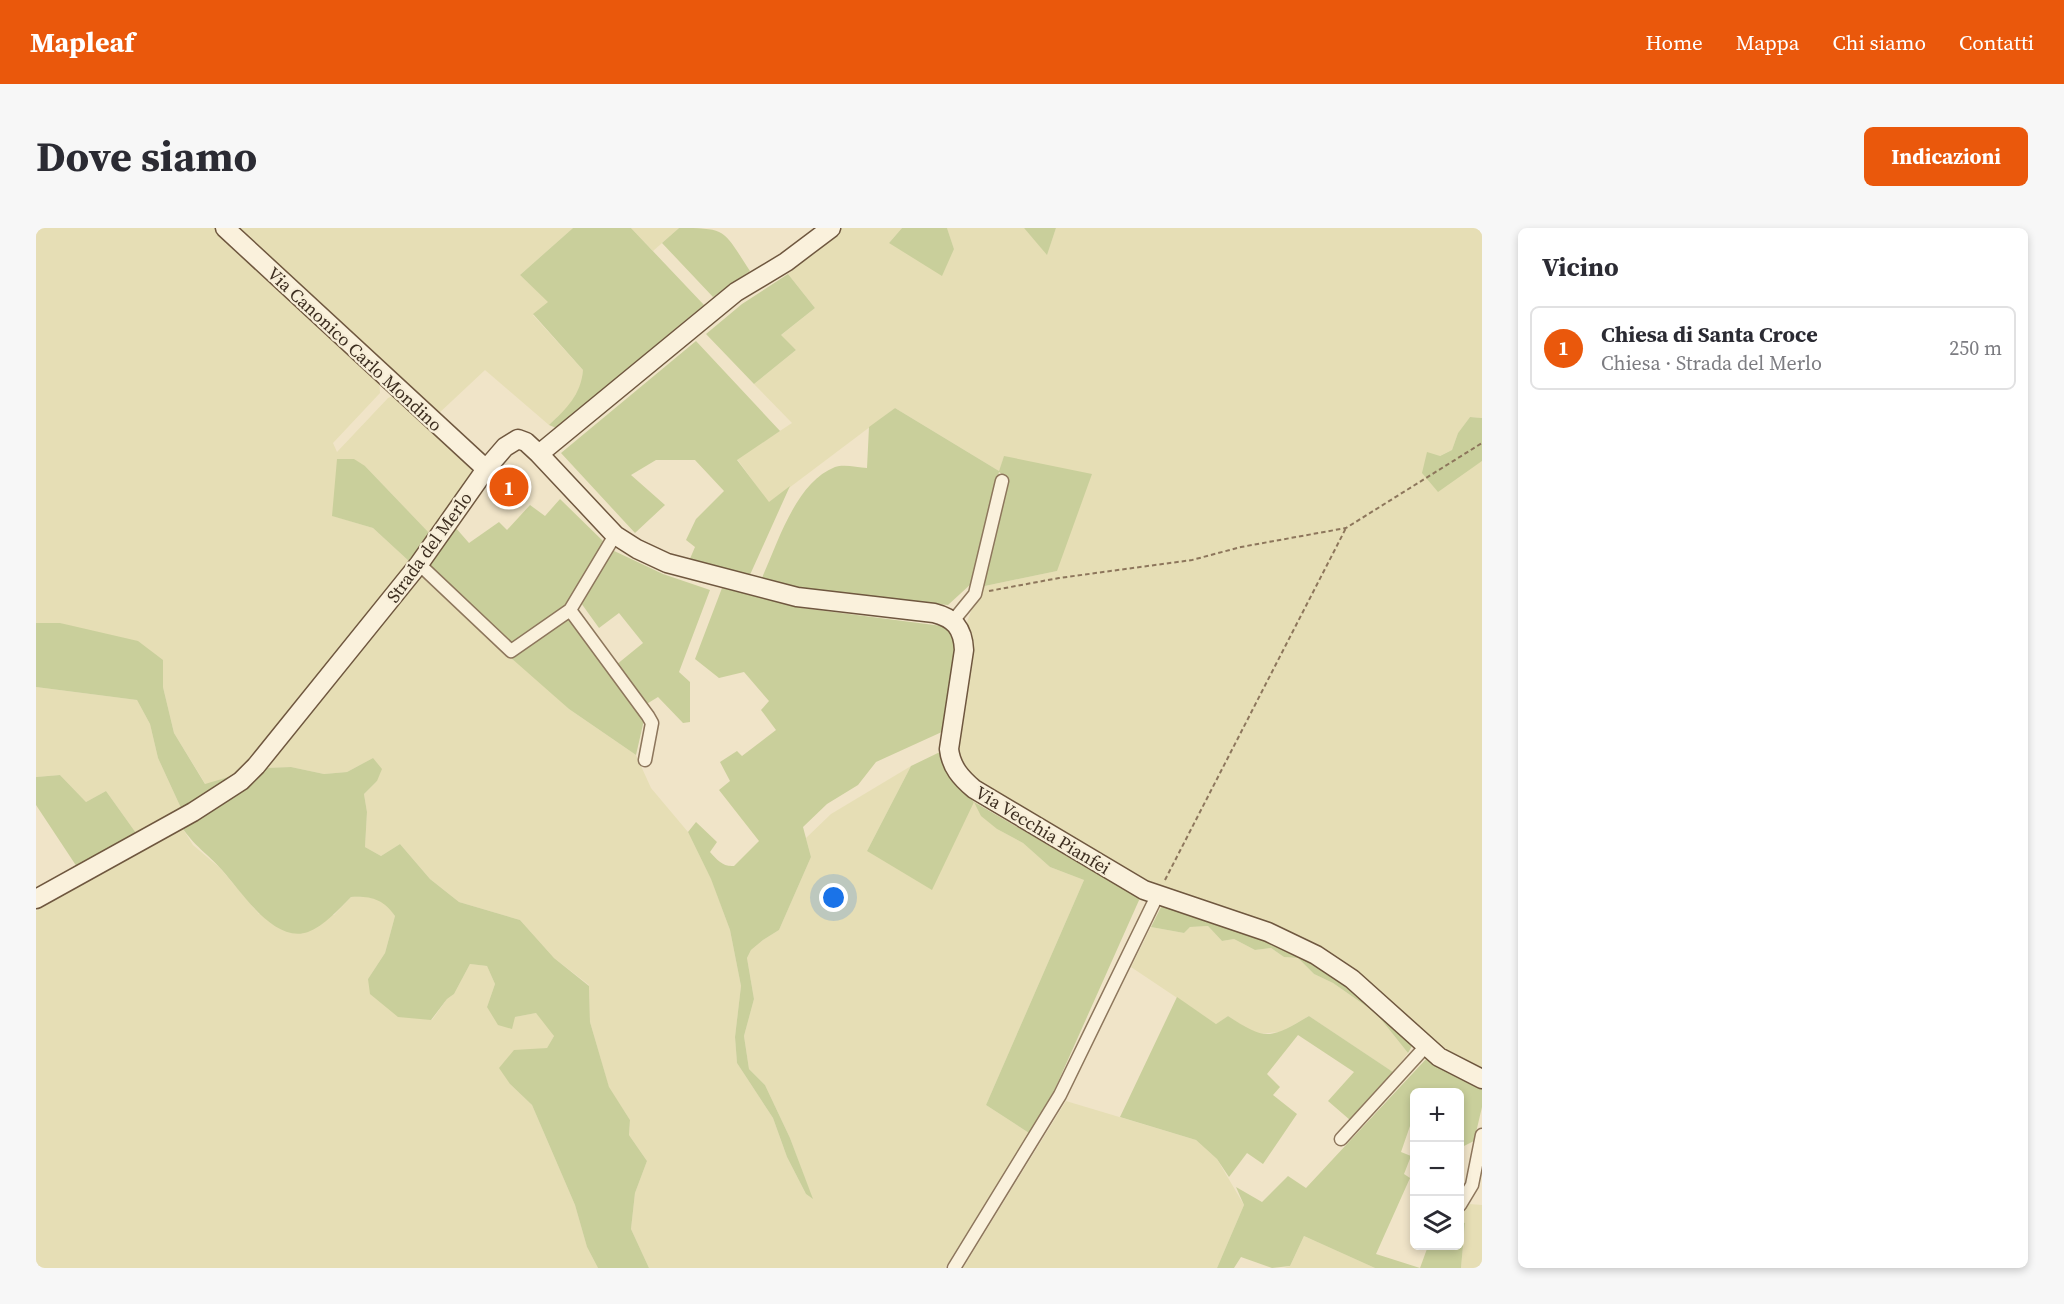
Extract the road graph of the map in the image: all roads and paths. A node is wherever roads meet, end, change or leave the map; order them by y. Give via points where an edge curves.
1 (225, 228) edge
2 (831, 228) edge
3 (1482, 443) edge
4 (539, 454) junction
5 (486, 469) junction
6 (1002, 481) dead end
7 (1346, 528) junction
8 (615, 535) junction
9 (419, 564) junction
10 (975, 594) junction
11 (570, 610) junction
12 (953, 621) junction
13 (645, 760) dead end
14 (1157, 896) junction
15 (36, 899) edge
16 (1426, 1046) junction
17 (1482, 1079) edge
18 (1482, 1135) edge
19 (1341, 1139) dead end
20 (1464, 1198) edge
21 (954, 1268) edge

1 - 5 street, Via Canonico Carlo Mondino
2 - 4 street via 786,262 736,292
3 - 7 path
4 - 5 street, Strada del Merlo via 518,439 505,447
4 - 8 street
5 - 9 street, Strada del Merlo
6 - 10 street
7 - 10 path via 1192,560
7 - 14 path
8 - 11 street
8 - 12 street via 676,567 741,584 815,601 934,613
9 - 11 street via 511,651
9 - 15 street, Strada del Merlo via 241,781
10 - 12 street
11 - 13 street via 652,723
12 - 14 street, Via Vecchia Pianfei via 962,634 964,650 948,741 950,758 958,774 988,800
14 - 16 street, Via Vecchia Pianfei via 1245,923 1316,955 1352,979
14 - 21 street via 1060,1095
16 - 17 street, Via Vecchia Pianfei via 1454,1066
16 - 19 street
18 - 20 street via 1472,1185

